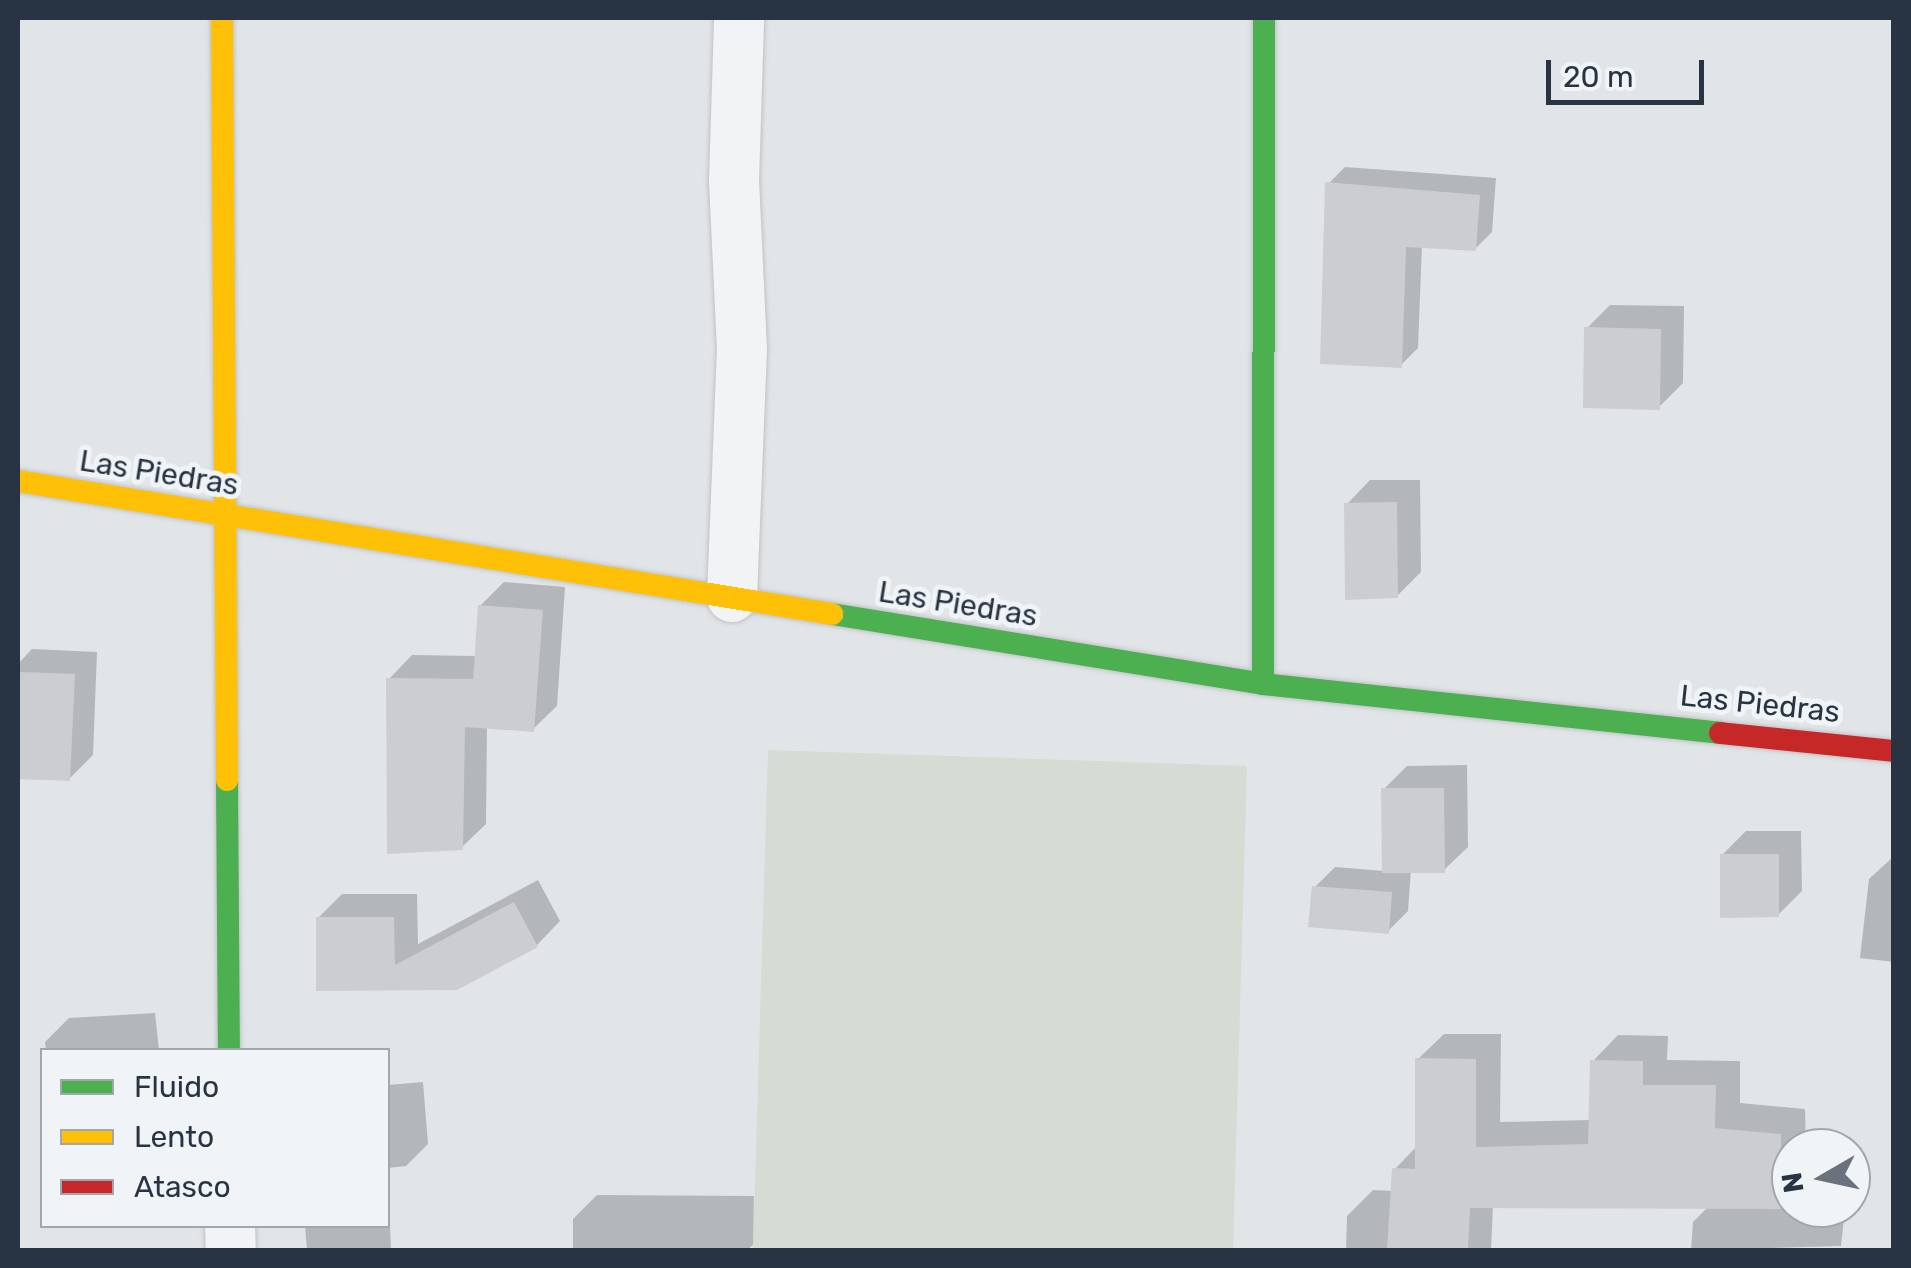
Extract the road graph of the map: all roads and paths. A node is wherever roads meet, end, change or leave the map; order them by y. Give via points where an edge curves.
1 (222, 18) edge
2 (739, 18) edge
3 (1264, 18) edge
4 (18, 481) edge
5 (223, 514) junction
6 (732, 597) junction
7 (1262, 684) junction
8 (1894, 751) edge
9 (228, 1048) edge

1 - 5 street
2 - 6 street via 734,181 742,350
3 - 7 street
4 - 5 street, Las Piedras
5 - 6 street, Las Piedras
5 - 9 street
6 - 7 street, Las Piedras
7 - 8 street, Las Piedras

